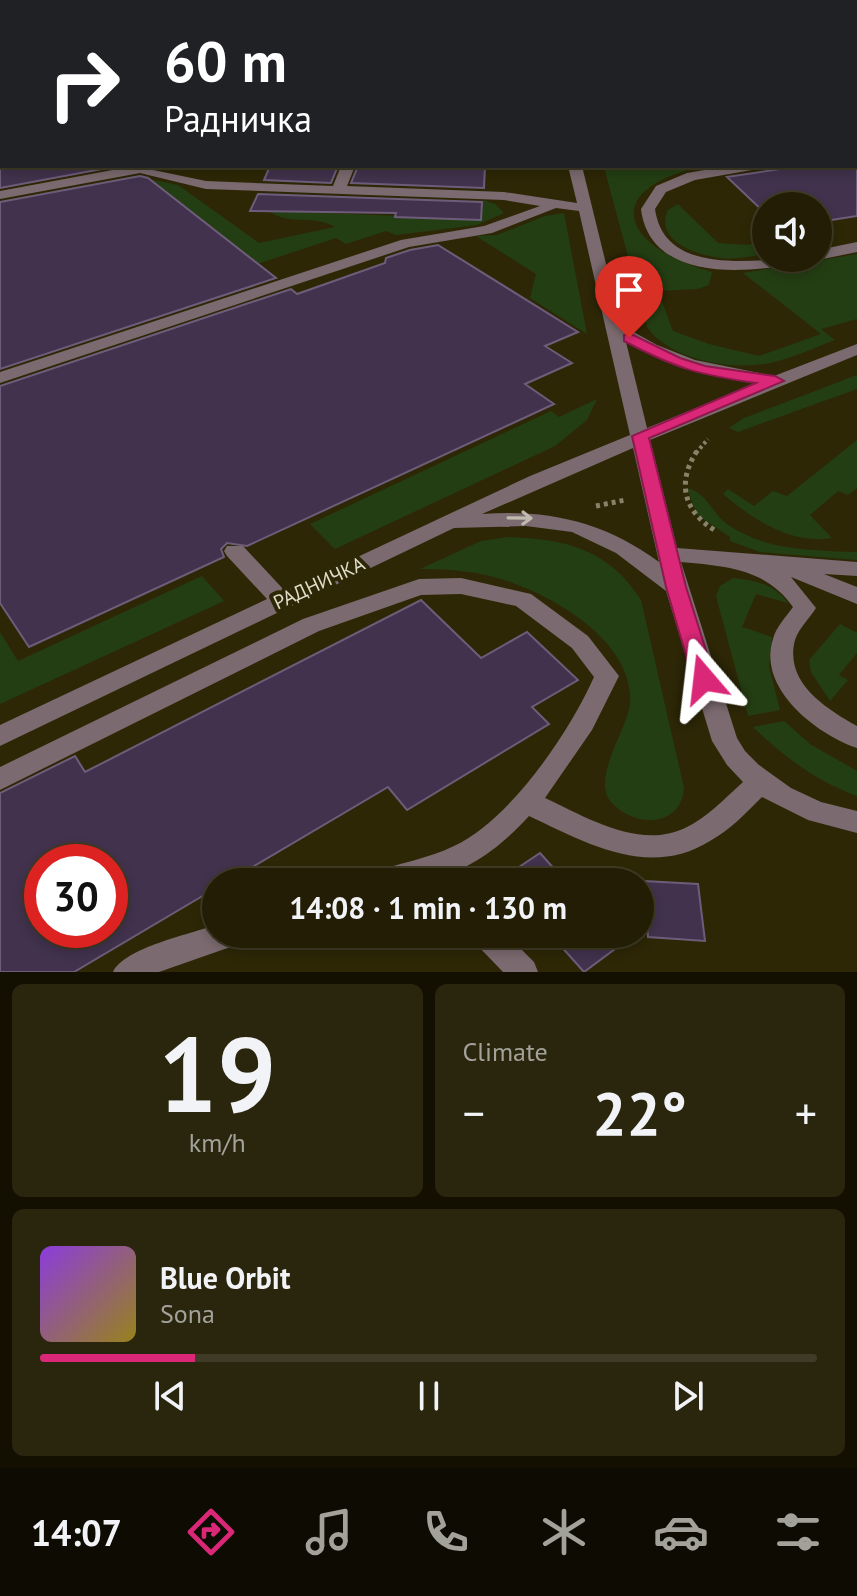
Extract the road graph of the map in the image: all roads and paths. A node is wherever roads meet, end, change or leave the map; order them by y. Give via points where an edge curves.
1 (137, 168) edge
2 (146, 168) edge
3 (347, 168) edge
4 (575, 168) edge
5 (740, 168) edge
6 (338, 190) junction
7 (0, 195) edge
8 (553, 206) junction
9 (585, 208) junction
10 (857, 247) edge
11 (832, 252) edge
12 (752, 264) edge
13 (613, 327) junction
14 (857, 349) edge
15 (0, 378) edge
16 (775, 381) junction
17 (715, 434) dead end
18 (640, 436) junction
19 (628, 500) dead end
20 (583, 508) dead end
21 (443, 524) junction
22 (722, 537) dead end
23 (235, 551) dead end
24 (668, 554) junction
25 (740, 560) junction
26 (777, 563) junction
27 (857, 569) edge
28 (676, 587) junction
29 (857, 596) edge
30 (282, 601) junction
31 (0, 736) edge
32 (857, 738) edge
33 (0, 779) edge
34 (760, 783) junction
35 (527, 802) junction
36 (857, 822) edge
37 (442, 868) edge
38 (202, 943) edge
39 (500, 948) edge
40 (128, 972) edge
41 (523, 972) edge

1 - 7 street
2 - 6 street via 206,185
3 - 6 street
4 - 9 street
5 - 12 street via 692,176 661,189 648,209 653,232 670,248 714,266
6 - 8 street via 504,196
8 - 9 street
8 - 15 street via 487,230 406,243
9 - 13 street
10 - 11 street
13 - 16 street via 674,362
13 - 18 street
14 - 16 street, РАДНИЧКА
16 - 18 street, РАДНИЧКА
17 - 22 path via 691,456 685,482 691,510
18 - 21 street, РАДНИЧКА
18 - 24 street
19 - 20 path
21 -> 28 street via 521,517 587,527 616,540
21 - 30 street, РАДНИЧКА
23 - 30 street
24 - 25 street
24 - 28 street
25 - 26 street
25 - 32 street via 796,591 805,608 784,640 783,668 800,700
26 - 27 street
26 - 29 street
28 - 34 street via 725,741 738,763
30 - 31 street, РАДНИЧКА
33 - 35 street via 311,625 419,587 461,586 523,600 580,642 607,676 595,708
34 - 35 street via 692,838 654,847 622,844
34 - 36 street via 788,800
35 - 37 street via 472,851
38 - 40 street
39 - 41 street

